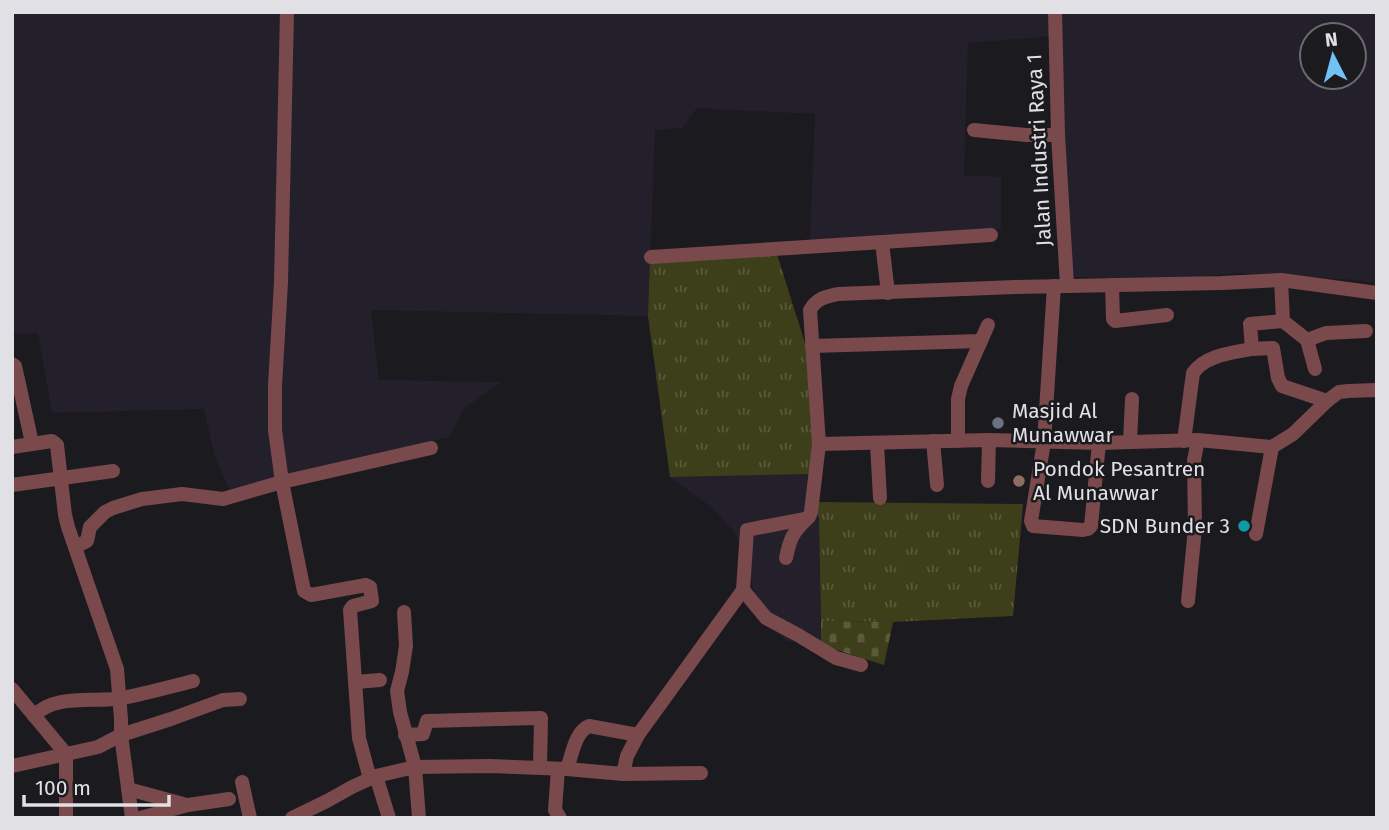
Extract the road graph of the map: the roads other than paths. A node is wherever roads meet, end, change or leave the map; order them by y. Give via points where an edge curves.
1 (287, 12) edge
2 (1055, 12) edge
3 (974, 130) dead end
4 (1058, 135) junction
5 (990, 235) dead end
6 (882, 242) junction
7 (651, 257) dead end
8 (1281, 280) junction
9 (1112, 285) junction
10 (1061, 286) junction
11 (888, 293) junction
12 (1377, 293) edge
13 (1167, 315) dead end
14 (1283, 321) junction
15 (988, 326) dead end
16 (1366, 331) dead end
17 (1307, 340) junction
18 (981, 341) junction
19 (812, 346) junction
20 (1252, 349) junction
21 (12, 364) edge
22 (1315, 369) dead end
23 (1377, 390) edge
24 (1132, 399) dead end
25 (1326, 401) junction
26 (19, 416) edge
27 (933, 440) junction
28 (989, 440) junction
29 (958, 441) junction
30 (1191, 441) junction
31 (1044, 442) junction
32 (1130, 442) junction
33 (32, 443) junction
34 (1099, 443) junction
35 (819, 444) junction
36 (877, 444) junction
37 (12, 447) edge
38 (1272, 447) junction
39 (431, 448) dead end
40 (113, 471) dead end
41 (62, 478) junction
42 (988, 481) dead end
43 (282, 482) junction
44 (12, 485) edge
45 (937, 485) dead end
46 (880, 498) dead end
47 (809, 517) junction
48 (1256, 534) dead end
49 (75, 547) junction
50 (786, 558) dead end
51 (743, 590) junction
52 (1188, 601) dead end
53 (404, 612) dead end
54 (861, 665) dead end
55 (380, 680) dead end
56 (193, 681) dead end
57 (356, 682) junction
58 (12, 689) edge
59 (120, 699) junction
60 (240, 699) dead end
61 (34, 716) junction
62 (638, 734) junction
63 (121, 735) junction
64 (405, 735) junction
65 (66, 754) junction
66 (12, 766) edge
67 (415, 767) junction
68 (540, 768) junction
69 (563, 769) junction
70 (701, 773) dead end
71 (623, 774) junction
72 (373, 778) junction
73 (242, 782) dead end
74 (128, 789) junction
75 (229, 800) dead end
76 (327, 801) junction
77 (188, 805) junction
78 (163, 815) edge
79 (66, 818) edge
80 (132, 818) edge
81 (140, 818) edge
82 (250, 818) edge
83 (292, 818) edge
84 (331, 818) edge
85 (389, 818) edge
86 (418, 818) edge
87 (560, 818) edge

1 - 43 street via 275,386
2 - 4 street, Jalan Industri Raya 1
3 - 4 street
4 - 10 street, Jalan Industri Raya 1
5 - 6 street
6 - 7 street
6 - 11 street
8 - 9 street
8 - 12 street
8 - 14 street
9 - 10 street
9 - 13 street via 1115,321
10 - 11 street
10 - 31 street, Jalan Industri Raya 1
11 - 19 street via 838,295 814,303 810,310
14 - 17 street
14 - 20 street via 1250,324
15 - 18 street
16 - 17 street via 1326,333
17 - 22 street
18 - 19 street
18 - 29 street via 958,399
19 - 35 street
20 - 25 street via 1273,348 1282,386
20 - 30 street via 1211,359 1193,373
21 - 26 street
23 - 25 street via 1348,390
24 - 32 street
25 - 38 street via 1293,434
26 - 33 street
27 - 29 street
27 - 36 street
27 - 45 street
28 - 29 street
28 - 31 street
28 - 42 street
30 - 32 street
30 - 38 street
30 - 52 street via 1195,528
31 - 34 street
31 - 34 street, Jalan Industri Raya 1 via 1031,525 1083,530 1092,522
32 - 34 street
33 - 37 street
33 - 41 street via 57,445
35 - 36 street
35 - 47 street
36 - 46 street
38 - 48 street
39 - 43 street
40 - 41 street
41 - 44 street
41 - 49 street via 65,515
43 - 49 street via 223,499 182,494 113,508 93,523 87,541
43 - 57 street via 304,591 311,596 370,587 372,601 350,610
47 - 50 street via 793,533
47 - 51 street via 747,530
49 - 59 street via 115,662
51 - 54 street via 766,618 836,658
51 - 62 street
53 - 64 street via 406,646 397,691
55 - 57 street
56 - 59 street
57 - 72 street via 359,738
58 - 61 street
59 - 61 street via 50,704
59 - 63 street
60 - 63 street via 223,700
61 - 65 street
62 - 69 street via 585,727
62 - 71 street
63 - 65 street via 98,747
63 - 74 street
64 - 67 street
64 - 68 street via 423,734 427,721 541,718
65 - 66 street
65 - 79 street
67 - 68 street
67 - 72 street
67 - 86 street
68 - 69 street
69 - 71 street
69 - 87 street via 555,810
70 - 71 street
72 - 76 street
72 - 85 street
73 - 82 street
74 - 77 street
74 - 80 street
75 - 77 street
76 - 83 street
76 - 84 street
77 - 78 street
78 - 81 street

